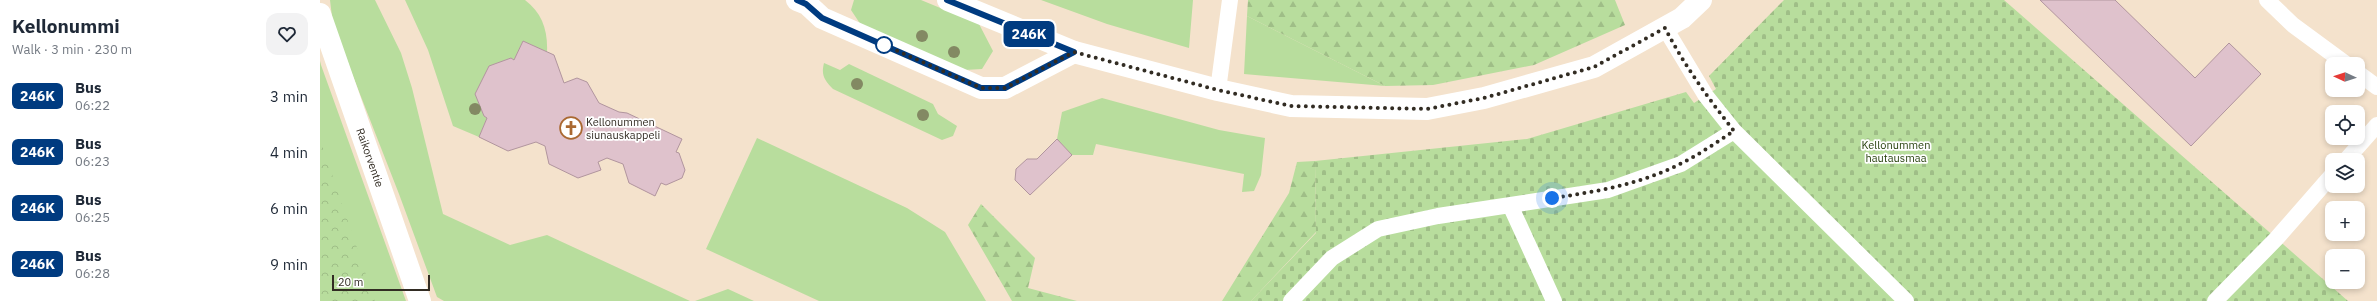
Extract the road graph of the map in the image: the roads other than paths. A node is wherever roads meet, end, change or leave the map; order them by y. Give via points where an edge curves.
1 (948, 0) edge
2 (1230, 0) edge
3 (1701, 0) edge
4 (2267, 0) edge
5 (805, 1) edge
6 (320, 14) edge
7 (1665, 28) junction
8 (1074, 52) junction
9 (2336, 57) edge
10 (2365, 78) edge
11 (2377, 87) edge
12 (1218, 90) junction
13 (2377, 125) edge
14 (1734, 131) junction
15 (2352, 153) edge
16 (2325, 183) edge
17 (1510, 205) junction
18 (420, 301) edge
19 (1291, 301) edge
20 (1554, 301) edge
21 (1906, 301) edge
22 (2215, 301) edge

1 - 8 street
2 - 12 lane
3 - 7 street via 1682,18
4 - 9 lane via 2293,25
5 - 8 street via 822,18 981,88 1005,88
6 - 18 street, Raikorventie
7 - 12 street via 1594,67 1484,98 1427,109 1291,106
7 - 14 lane via 1706,96
8 - 12 street
10 - 11 lane
13 - 15 lane
14 - 17 lane via 1681,164 1608,190
14 - 21 lane
16 - 22 lane via 2276,239
17 - 19 lane via 1378,229 1332,258
17 - 20 lane

